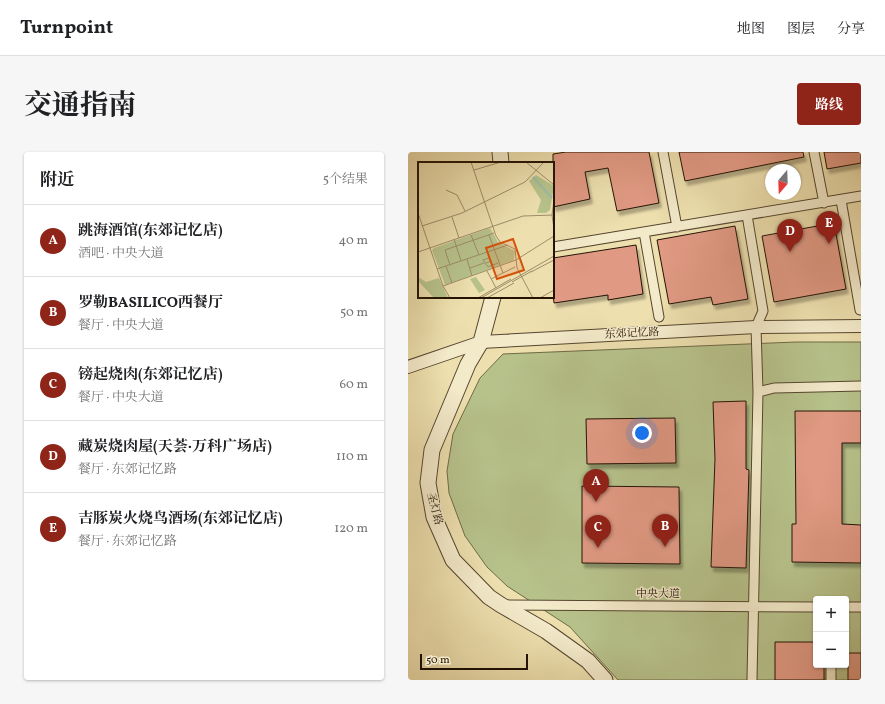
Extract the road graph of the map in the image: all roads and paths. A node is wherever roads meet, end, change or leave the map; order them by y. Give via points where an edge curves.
1 (500, 152) edge
2 (663, 152) edge
3 (814, 152) edge
4 (501, 162) edge
5 (861, 196) edge
6 (841, 200) junction
7 (824, 203) junction
8 (747, 215) junction
9 (677, 227) junction
10 (644, 232) junction
11 (554, 247) edge
12 (493, 298) edge
13 (860, 310) edge
14 (659, 317) dead end
15 (861, 326) edge
16 (756, 327) junction
17 (481, 342) junction
18 (408, 367) edge
19 (861, 386) edge
20 (758, 392) junction
21 (501, 605) junction
22 (753, 606) junction
23 (813, 607) edge
24 (849, 607) edge
25 (861, 607) edge
26 (831, 668) edge
27 (606, 680) edge
28 (752, 680) edge
29 (831, 680) edge

1 - 4 street
2 - 9 street
3 - 7 street
5 - 6 street
6 - 7 street
6 - 13 street
7 - 8 street
8 - 9 street
8 - 16 street via 763,312
9 - 10 street
10 - 11 street
10 - 14 street
12 - 17 street, 圣灯路
15 - 16 street, 东郊记忆路
16 - 17 street, 东郊记忆路
16 - 20 street
17 - 18 street, 东郊记忆路
17 - 21 street, 圣灯路 via 468,364 432,450 428,483 434,517 453,560
19 - 20 street via 774,388
20 - 22 street
21 - 22 street, 中央大道
21 - 27 street, 圣灯路 via 546,631 588,661
22 - 23 street, 中央大道
22 - 28 street
24 - 25 street
26 - 29 street

